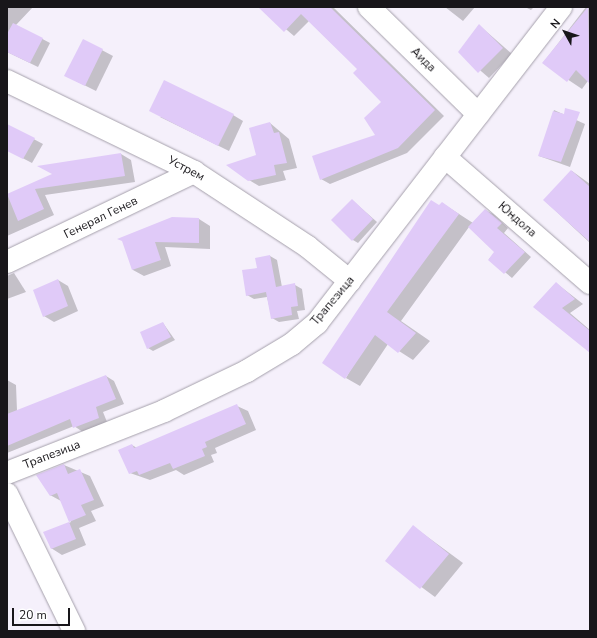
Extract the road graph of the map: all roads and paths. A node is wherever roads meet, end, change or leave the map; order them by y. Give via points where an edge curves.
1 (369, 7) edge
2 (561, 7) edge
3 (7, 81) edge
4 (478, 114) junction
5 (444, 157) junction
6 (194, 172) junction
7 (7, 262) edge
8 (350, 281) junction
9 (590, 283) edge
10 (7, 473) edge
11 (7, 494) edge
12 (74, 631) edge

1 - 4 street, Аида
2 - 4 street, Трапезица
3 - 6 street, Устрем
4 - 5 street, Трапезица
5 - 8 street, Трапезица
5 - 9 street, Юндола
6 - 7 street, Генерал Генев
6 - 8 street, Устрем via 308,247
8 - 10 street, Трапезица via 317,323 292,344 248,371 164,411
11 - 12 street

